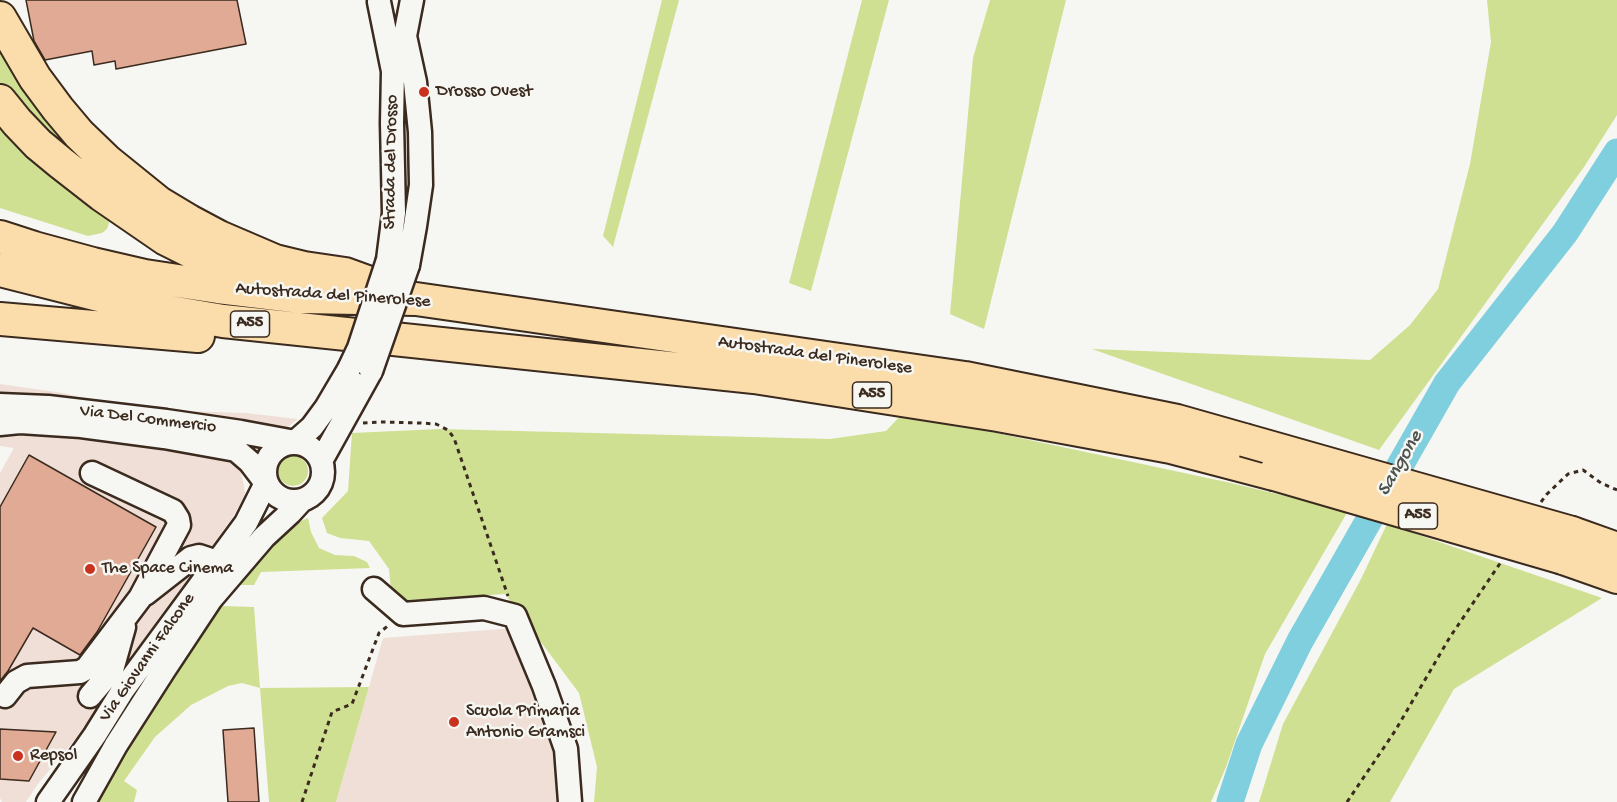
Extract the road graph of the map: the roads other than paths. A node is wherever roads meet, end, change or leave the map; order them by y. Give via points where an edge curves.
1 (411, 0) edge
2 (378, 1) edge
3 (0, 18) edge
4 (0, 101) edge
5 (0, 237) edge
6 (398, 263) junction
7 (0, 270) edge
8 (416, 299) junction
9 (0, 319) edge
10 (505, 351) junction
11 (360, 370) junction
12 (0, 405) edge
13 (0, 424) edge
14 (295, 442) junction
15 (321, 461) junction
16 (92, 473) dead end
17 (266, 483) junction
18 (301, 501) junction
19 (1567, 545) junction
20 (1617, 549) edge
21 (217, 562) junction
22 (1617, 577) edge
23 (374, 589) dead end
24 (134, 606) junction
25 (5, 696) dead end
26 (90, 696) dead end
27 (48, 802) edge
28 (84, 802) edge
29 (570, 802) edge

1 - 2 street via 394,6
1 - 6 street, Strada del Drosso via 405,36 416,92 421,185
2 - 6 street, Strada del Drosso via 393,71
3 - 8 highway via 35,78 79,134 159,202 219,237 275,261 345,274
4 - 8 highway via 17,123 61,163 186,250 254,274
5 - 8 highway, Autostrada del Pinerolese / A55 via 93,264 207,286 302,297
6 - 11 street, Strada del Drosso, bridge via 359,348
7 - 10 highway, Autostrada del Pinerolese / A55 via 158,310 223,321
8 - 19 highway, Autostrada del Pinerolese / A55, bridge via 964,378 1177,421
9 - 10 highway via 331,345
10 - 19 highway, Autostrada del Pinerolese / A55, bridge via 753,376 998,415 1171,447
11 - 14 street, Strada del Drosso
11 - 15 street, Strada del Drosso via 345,420
12 - 14 street, Via Del Commercio via 166,421
13 - 17 street, Via Del Commercio via 81,426 236,450
14 - 15 street via 311,448
14 - 17 street, Via Giovanni Falcone via 271,453 264,472
15 - 18 street, Via Giovanni Falcone via 321,483
16 - 24 street via 172,511 178,519 179,525
17 - 18 street via 280,498
17 - 21 street, Via Giovanni Falcone via 246,523
18 - 28 street, Via Giovanni Falcone via 211,599 116,745
19 - 20 highway, Autostrada del Pinerolese / A55
19 - 22 highway, Autostrada del Pinerolese / A55
21 - 24 street via 199,556 191,558
21 - 27 street, Via Giovanni Falcone via 123,690
23 - 29 street via 403,614 484,608 515,616 566,749
24 - 25 street via 87,668 80,672 27,675
24 - 26 street via 112,670

